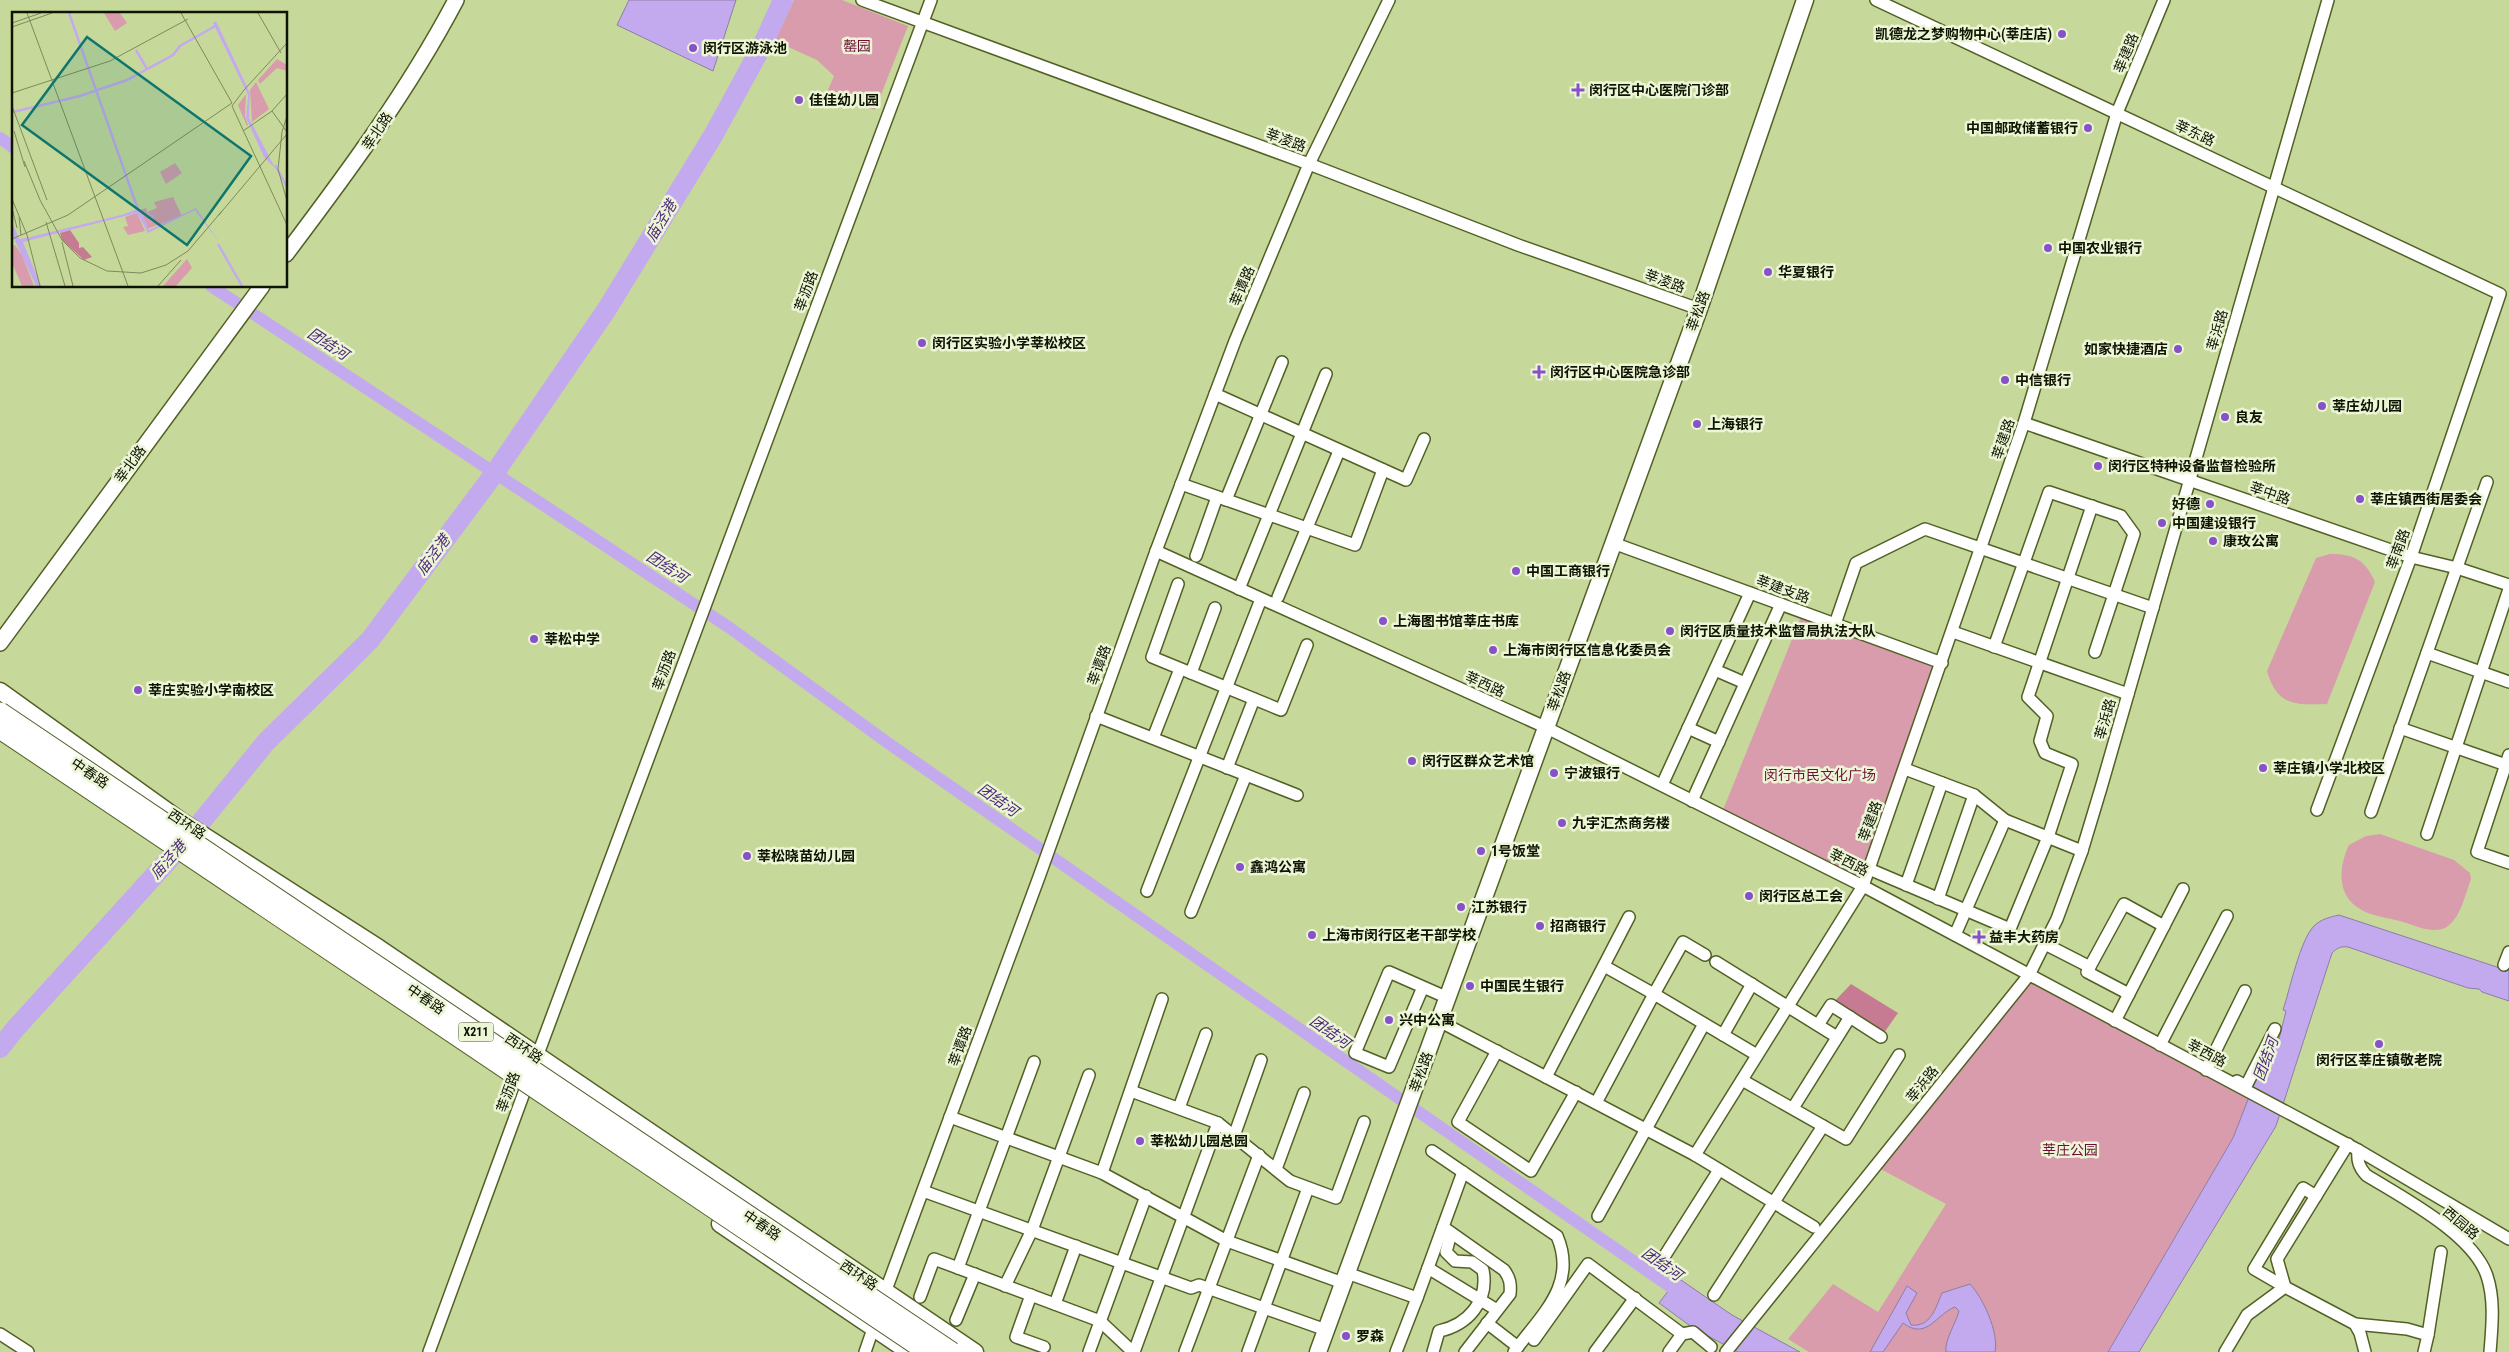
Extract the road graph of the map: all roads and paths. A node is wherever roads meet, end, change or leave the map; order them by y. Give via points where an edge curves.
1 (456, 0) edge
2 (862, 0) edge
3 (931, 0) edge
4 (1390, 0) edge
5 (1805, 0) edge
6 (1876, 0) edge
7 (2164, 0) edge
8 (2328, 0) edge
9 (922, 22) junction
10 (2117, 113) junction
11 (1309, 164) junction
12 (2273, 187) junction
13 (288, 251) edge
14 (260, 288) edge
15 (2500, 294) joint
16 (1699, 309) junction
17 (1282, 362) dead end
18 (1326, 374) dead end
19 (1215, 394) junction
20 (1260, 415) junction
21 (2024, 423) junction
22 (1302, 434) junction
23 (1424, 439) dead end
24 (1339, 450) junction
25 (1383, 470) junction
26 (2190, 480) junction
27 (2487, 482) dead end
28 (1181, 484) junction
29 (1222, 498) junction
30 (2092, 506) junction
31 (1269, 515) junction
32 (1307, 528) junction
33 (1613, 543) junction
34 (1981, 550) junction
35 (1156, 551) junction
36 (1196, 556) dead end
37 (2411, 557) junction
38 (2024, 564) junction
39 (2456, 568) junction
40 (2069, 579) junction
41 (1178, 584) dead end
42 (2509, 585) edge
43 (1239, 589) junction
44 (2509, 589) edge
45 (1750, 593) junction
46 (2115, 595) junction
47 (1278, 597) dead end
48 (1261, 599) junction
49 (1781, 604) junction
50 (1215, 608) dead end
51 (2153, 608) junction
52 (1834, 624) junction
53 (1953, 632) junction
54 (0, 644) edge
55 (1307, 645) dead end
56 (1994, 647) junction
57 (2095, 652) dead end
58 (2427, 653) junction
59 (1942, 663) junction
60 (2040, 663) junction
61 (1715, 670) junction
62 (1186, 671) junction
63 (2481, 672) junction
64 (2509, 682) edge
65 (1745, 683) junction
66 (1226, 688) junction
67 (0, 691) edge
68 (2128, 694) junction
69 (1254, 699) junction
70 (0, 712) edge
71 (1096, 716) junction
72 (1545, 727) junction
73 (1688, 728) junction
74 (2400, 728) junction
75 (0, 730) edge
76 (0, 738) edge
77 (1153, 738) junction
78 (1719, 742) junction
79 (2456, 747) junction
80 (1199, 757) junction
81 (2508, 762) edge
82 (1227, 768) junction
83 (1905, 769) junction
84 (1246, 775) junction
85 (1942, 783) junction
86 (1662, 785) junction
87 (1298, 795) dead end
88 (1974, 795) junction
89 (1692, 800) junction
90 (2317, 810) dead end
91 (2370, 812) dead end
92 (2005, 820) junction
93 (2427, 834) dead end
94 (2048, 837) junction
95 (2082, 851) junction
96 (2509, 863) edge
97 (1869, 869) junction
98 (1906, 885) junction
99 (1863, 886) junction
100 (2183, 889) dead end
101 (1147, 891) dead end
102 (1938, 899) junction
103 (1966, 911) junction
104 (1191, 912) dead end
105 (2227, 916) dead end
106 (1629, 918) dead end
107 (2164, 926) junction
108 (1955, 935) junction
109 (2045, 944) junction
110 (2509, 952) edge
111 (1706, 956) dead end
112 (1716, 962) dead end
113 (2504, 965) dead end
114 (1604, 966) junction
115 (2090, 967) junction
116 (2029, 975) junction
117 (1752, 984) junction
118 (1423, 987) junction
119 (2245, 991) dead end
120 (1654, 994) junction
121 (2129, 994) junction
122 (1448, 998) junction
123 (1162, 1000) dead end
124 (1788, 1006) junction
125 (1850, 1017) junction
126 (1439, 1021) junction
127 (2115, 1021) junction
128 (1704, 1024) junction
129 (1818, 1025) junction
130 (2275, 1028) dead end
131 (1206, 1034) dead end
132 (1723, 1035) junction
133 (1837, 1036) junction
134 (1881, 1037) dead end
135 (2160, 1045) junction
136 (1497, 1051) junction
137 (1757, 1055) junction
138 (1899, 1055) dead end
139 (537, 1056) junction
140 (1261, 1060) dead end
141 (1034, 1062) dead end
142 (2206, 1070) junction
143 (1089, 1075) dead end
144 (1546, 1077) junction
145 (2222, 1078) junction
146 (1742, 1080) junction
147 (1131, 1091) junction
148 (524, 1092) junction
149 (1576, 1092) junction
150 (1304, 1093) dead end
151 (1596, 1103) junction
152 (1179, 1108) junction
153 (1793, 1108) junction
154 (950, 1117) junction
155 (1364, 1122) dead end
156 (1218, 1123) junction
157 (1823, 1126) junction
158 (1645, 1129) junction
159 (1234, 1136) junction
160 (1006, 1138) junction
161 (2353, 1147) junction
162 (1432, 1151) dead end
163 (1695, 1155) junction
164 (1259, 1156) junction
165 (1059, 1157) junction
166 (1276, 1169) junction
167 (1719, 1170) junction
168 (1463, 1172) junction
169 (1102, 1173) junction
170 (1308, 1188) junction
171 (923, 1191) junction
172 (1146, 1196) junction
173 (2316, 1196) junction
174 (1775, 1203) junction
175 (979, 1211) junction
176 (1598, 1216) dead end
177 (1183, 1217) junction
178 (1814, 1227) dead end
179 (1032, 1230) junction
180 (1447, 1230) junction
181 (1227, 1240) junction
182 (2509, 1240) edge
183 (1076, 1246) junction
184 (2442, 1252) dead end
185 (1282, 1260) junction
186 (1662, 1260) dead end
187 (1122, 1263) junction
188 (958, 1268) junction
189 (1428, 1268) junction
190 (974, 1274) junction
191 (1161, 1277) junction
192 (1345, 1278) junction
193 (1005, 1286) junction
194 (2285, 1287) junction
195 (1209, 1289) junction
196 (885, 1293) junction
197 (1032, 1295) junction
198 (1714, 1295) dead end
199 (920, 1297) dead end
200 (1417, 1298) junction
201 (1635, 1298) junction
202 (1481, 1301) junction
203 (1055, 1304) junction
204 (1264, 1308) junction
205 (1497, 1310) junction
206 (956, 1320) dead end
207 (1100, 1321) junction
208 (1487, 1324) junction
209 (2354, 1324) junction
210 (873, 1327) junction
211 (1326, 1330) junction
212 (0, 1334) edge
213 (1682, 1334) junction
214 (2428, 1335) junction
215 (1534, 1340) dead end
216 (1044, 1347) dead end
217 (1712, 1347) dead end
218 (1516, 1350) edge
219 (1727, 1351) edge
220 (28, 1352) edge
221 (429, 1352) edge
222 (865, 1352) edge
223 (909, 1352) edge
224 (928, 1352) edge
225 (952, 1352) edge
226 (975, 1352) edge
227 (1089, 1352) edge
228 (1133, 1352) edge
229 (1185, 1352) edge
230 (1248, 1352) edge
231 (1318, 1352) edge
232 (1396, 1352) edge
233 (1433, 1352) edge
234 (1465, 1352) edge
235 (1594, 1352) edge
236 (1669, 1352) edge
237 (2225, 1352) edge
238 (2365, 1352) edge
239 (2424, 1352) edge
240 (2490, 1352) edge

1 - 13 street, 莘北路 via 388,114
2 - 9 street, 莘凌路
3 - 9 street, 莘沥路
4 - 11 street, 莘谭路
5 - 16 main road, 莘松路
6 - 10 street, 莘东路
7 - 10 street, 莘建路
8 - 12 street, 莘浜路
9 - 11 street, 莘凌路
9 - 139 street, 莘沥路
10 - 12 street, 莘东路
10 - 21 street, 莘建路
11 - 16 street, 莘凌路 via 1518,245
11 - 19 street, 莘谭路
12 - 15 street, 莘东路
12 - 26 street, 莘浜路
14 - 54 street, 莘北路
15 - 37 street, 莘南路
16 - 33 main road, 莘松路
17 - 20 street
18 - 22 street
19 - 20 street
19 - 28 street, 莘谭路
20 - 22 street
20 - 29 street
21 - 26 street, 莘中路
21 - 34 street, 莘建路
22 - 24 street
22 - 31 street
23 - 25 street via 1406,480
24 - 25 street
24 - 32 street
25 - 32 street via 1355,545
26 - 37 street, 莘中路
26 - 51 street, 莘浜路
27 - 39 street
28 - 29 street
28 - 35 street, 莘谭路
29 - 31 street
29 - 36 street
30 - 38 street via 2049,492
30 - 40 street
30 - 46 street via 2121,516 2134,534
31 - 32 street
31 - 43 street
32 - 47 street
33 - 45 street, 莘建支路
33 - 72 main road, 莘松路
34 - 38 street
34 - 52 street via 1925,529 1856,563
34 - 53 street, 莘建路
35 - 43 street, 莘西路
35 - 71 street, 莘谭路
37 - 39 street, 莘中路
37 - 90 street, 莘南路
38 - 40 street
38 - 56 street
39 - 42 street, 莘中路
39 - 58 street
40 - 46 street
40 - 60 street
41 - 62 street via 1152,657
43 - 48 street, 莘西路
44 - 63 street
45 - 49 street, 莘建支路
45 - 61 street
46 - 51 street
46 - 57 street
48 - 66 street
48 - 72 street, 莘西路
49 - 52 street, 莘建支路
49 - 65 street
50 - 62 street
51 - 68 street, 莘浜路
52 - 59 street, 莘建支路
53 - 56 street
53 - 59 street, 莘建路
55 - 69 street via 1281,710
56 - 60 street
58 - 63 street
58 - 74 street
59 - 83 street, 莘建路
60 - 68 street
60 - 94 street via 2028,697 2047,716 2040,740 2045,753 2072,764
61 - 65 street
61 - 73 street
62 - 66 street
62 - 77 street
63 - 64 street
63 - 79 street
65 - 78 street
66 - 69 street
66 - 80 street
67 - 139 main road, 西环路 via 181,821 379,948
68 - 95 street, 莘浜路
69 - 82 street
70 - 225 main road, 中春路 / X211, bridge
71 - 77 street
71 - 154 street, 莘谭路
72 - 86 street, 莘西路
72 - 122 main road, 莘松路
73 - 78 street
73 - 86 street
74 - 79 street
74 - 91 street
75 - 224 main road, 中春路 / X211, bridge
76 - 148 main road
77 - 80 street
78 - 89 street
79 - 81 street
79 - 93 street
80 - 82 street
80 - 101 street
81 - 96 street via 2477,852
82 - 84 street
83 - 85 street
83 - 97 street, 莘建路
84 - 87 street
84 - 104 street
85 - 88 street
85 - 98 street
86 - 89 street, 莘西路
88 - 92 street
88 - 102 street
89 - 99 street, 莘西路
92 - 94 street
92 - 103 street
94 - 95 street
94 - 103 street via 2010,930
95 - 109 street, 莘浜路
97 - 98 street
97 - 99 street, 莘建路
98 - 102 street
99 - 108 street, 莘西路
99 - 124 street, 莘建路
100 - 107 street
102 - 103 street
103 - 108 street
105 - 135 street
106 - 114 street
107 - 115 street via 2124,904
107 - 121 street
108 - 116 street, 莘西路
109 - 115 street
109 - 116 street, 莘浜路
110 - 113 street
111 - 120 street via 1683,942
112 - 117 street
114 - 120 street
114 - 144 street
115 - 121 street via 2087,972
116 - 127 street, 莘西路
116 - 219 street, 莘浜路
117 - 124 street
117 - 132 street
118 - 118 street via 1389,972 1355,1052 1389,1067
118 - 122 street
119 - 142 street
120 - 128 street
120 - 151 street
121 - 127 street
122 - 126 main road, 莘松路
123 - 147 street
124 - 129 street
124 - 137 street, 莘建路
125 - 129 street via 1831,1004
125 - 133 street
125 - 134 street
126 - 136 street
126 - 192 main road, 莘松路
127 - 135 street, 莘西路
128 - 132 street
128 - 158 street
129 - 133 street
130 - 145 street via 2246,1086 2230,1078
131 - 152 street
132 - 137 street
133 - 153 street
135 - 142 street, 莘西路
136 - 144 street
136 - 149 street via 1458,1122 1530,1171
137 - 146 street, 莘建路
138 - 157 street via 1846,1138
139 - 148 street, 莘沥路
139 - 196 main road, 西环路
140 - 159 street
141 - 160 street
142 - 145 street, 莘西路
143 - 165 street
144 - 149 street
145 - 161 street, 莘西路
146 - 153 street
146 - 163 street, 莘建路
147 - 152 street
147 - 169 street
148 - 210 main road
148 - 221 street, 莘沥路
149 - 151 street
150 - 166 street
151 - 158 street
152 - 156 street
153 - 157 street
154 - 160 street
154 - 171 street, 莘谭路
155 - 170 street via 1336,1198
156 - 159 street
156 - 177 street
157 - 174 street
158 - 163 street
158 - 176 street
159 - 164 street
160 - 165 street
160 - 175 street
161 - 173 street
161 - 182 street, 莘西路
161 - 240 street, 西园路 via 2366,1175 2438,1222 2469,1248 2482,1265 2491,1295
162 - 168 street
163 - 167 street
164 - 166 street
164 - 181 street
165 - 169 street
165 - 179 street
166 - 170 street via 1290,1181
167 - 174 street
167 - 186 street
168 - 180 street
168 - 218 street via 1557,1236 1564,1253 1558,1292
169 - 172 street
170 - 185 street
171 - 175 street
171 - 196 street, 莘谭路
172 - 177 street
172 - 187 street
173 - 194 street via 2277,1259
173 - 194 street via 2303,1188 2254,1268
174 - 178 street
174 - 198 street
175 - 179 street
175 - 188 street
177 - 181 street
177 - 191 street
179 - 183 street
179 - 193 street
180 - 189 street
180 - 202 street via 1446,1252 1455,1261 1472,1262 1483,1270 1485,1281
180 - 205 street via 1504,1270 1509,1277 1510,1294
181 - 185 street
181 - 195 street
183 - 187 street
183 - 203 street
184 - 214 street
185 - 192 street
185 - 204 street
187 - 191 street
187 - 207 street
188 - 190 street
188 - 199 street via 934,1259
189 - 200 street
189 - 202 street
190 - 193 street
190 - 206 street
191 - 195 street via 1190,1288
191 - 228 street
192 - 200 street
192 - 211 main road, 莘松路
193 - 197 street
194 - 209 street
194 - 237 street via 2247,1315
195 - 204 street
195 - 229 street
196 - 210 street, 莘谭路
196 - 226 main road, 西环路
197 - 203 street
197 - 216 street via 1016,1337
200 - 232 street
201 - 213 street
201 - 215 street via 1588,1264
201 - 235 street
202 - 205 street
202 - 233 street via 1453,1328 1439,1331
203 - 207 street
204 - 211 street
204 - 230 street
205 - 208 street
207 - 227 street
207 - 228 street
208 - 218 street
208 - 234 street
209 - 214 street via 2407,1329
209 - 238 street
210 - 222 street, 莘谭路
210 - 223 main road
211 - 231 main road, 莘松路
212 - 220 street
213 - 217 street via 1693,1332
213 - 236 street
214 - 239 street

